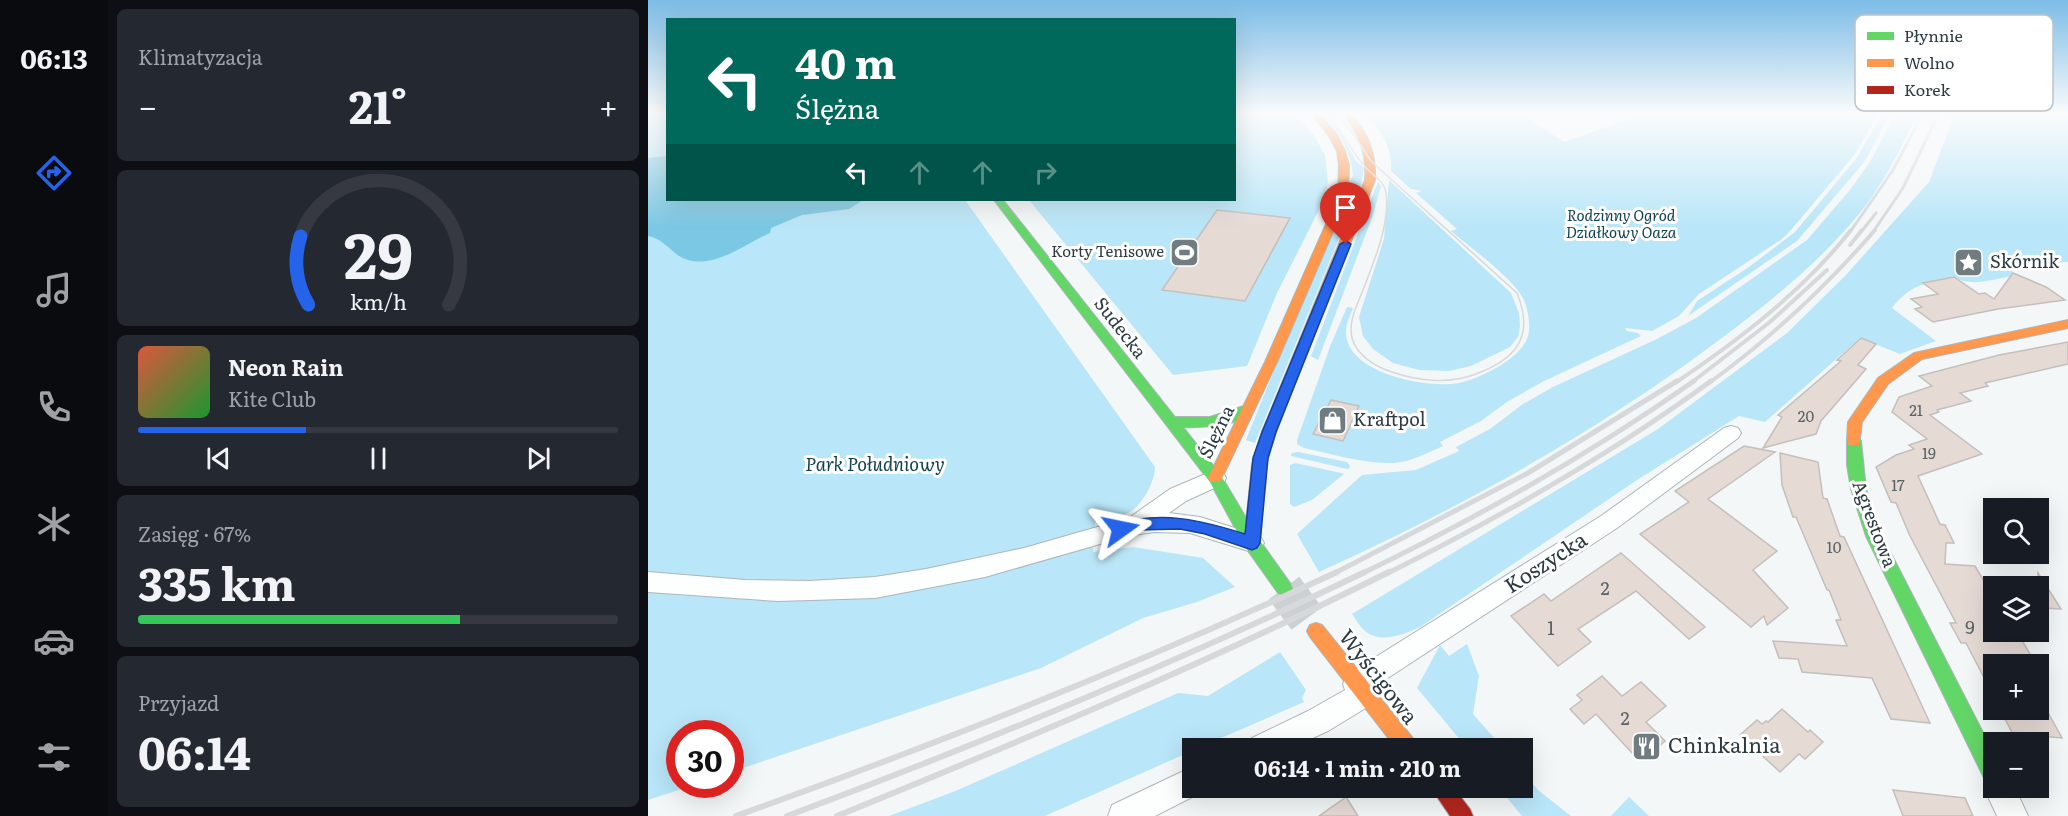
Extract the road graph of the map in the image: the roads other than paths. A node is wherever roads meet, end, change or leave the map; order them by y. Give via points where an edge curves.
1 (1341, 151) edge
2 (1370, 151) edge
3 (999, 201) edge
4 (2068, 324) edge
5 (1247, 410) junction
6 (1171, 422) junction
7 (1731, 433) dead end
8 (1215, 478) junction
9 (1137, 524) junction
10 (1252, 543) junction
11 (648, 582) edge
12 (1284, 588) tunnel mouth
13 (1316, 631) tunnel mouth
14 (1360, 689) junction
15 (1283, 738) edge
16 (1400, 738) edge
17 (1983, 755) edge
18 (1182, 787) edge
19 (1448, 798) edge
20 (2004, 798) edge
21 (1123, 816) edge
22 (1462, 816) edge
23 (2013, 816) edge

1 - 5 main road, Ślężna via 1343,197
2 - 10 main road via 1370,180 1259,465
3 - 6 main road, Sudecka
4 - 17 main road, Agrestowa via 1918,356 1883,381 1855,422 1853,462 1859,495 1877,541
5 - 6 main road via 1218,423
5 - 8 main road, Ślężna
6 - 8 main road, Sudecka
7 - 14 street, Koszycka via 1609,522
8 - 9 street via 1178,495
8 - 10 main road, Ślężna
9 - 10 street via 1188,524
9 - 11 street via 1023,558 878,586 765,592
10 - 12 main road
13 - 14 main road, Wyścigowa
14 - 15 street, Koszycka via 1318,721
14 - 16 main road, Wyścigowa
18 - 21 street
19 - 22 main road
20 - 23 street

